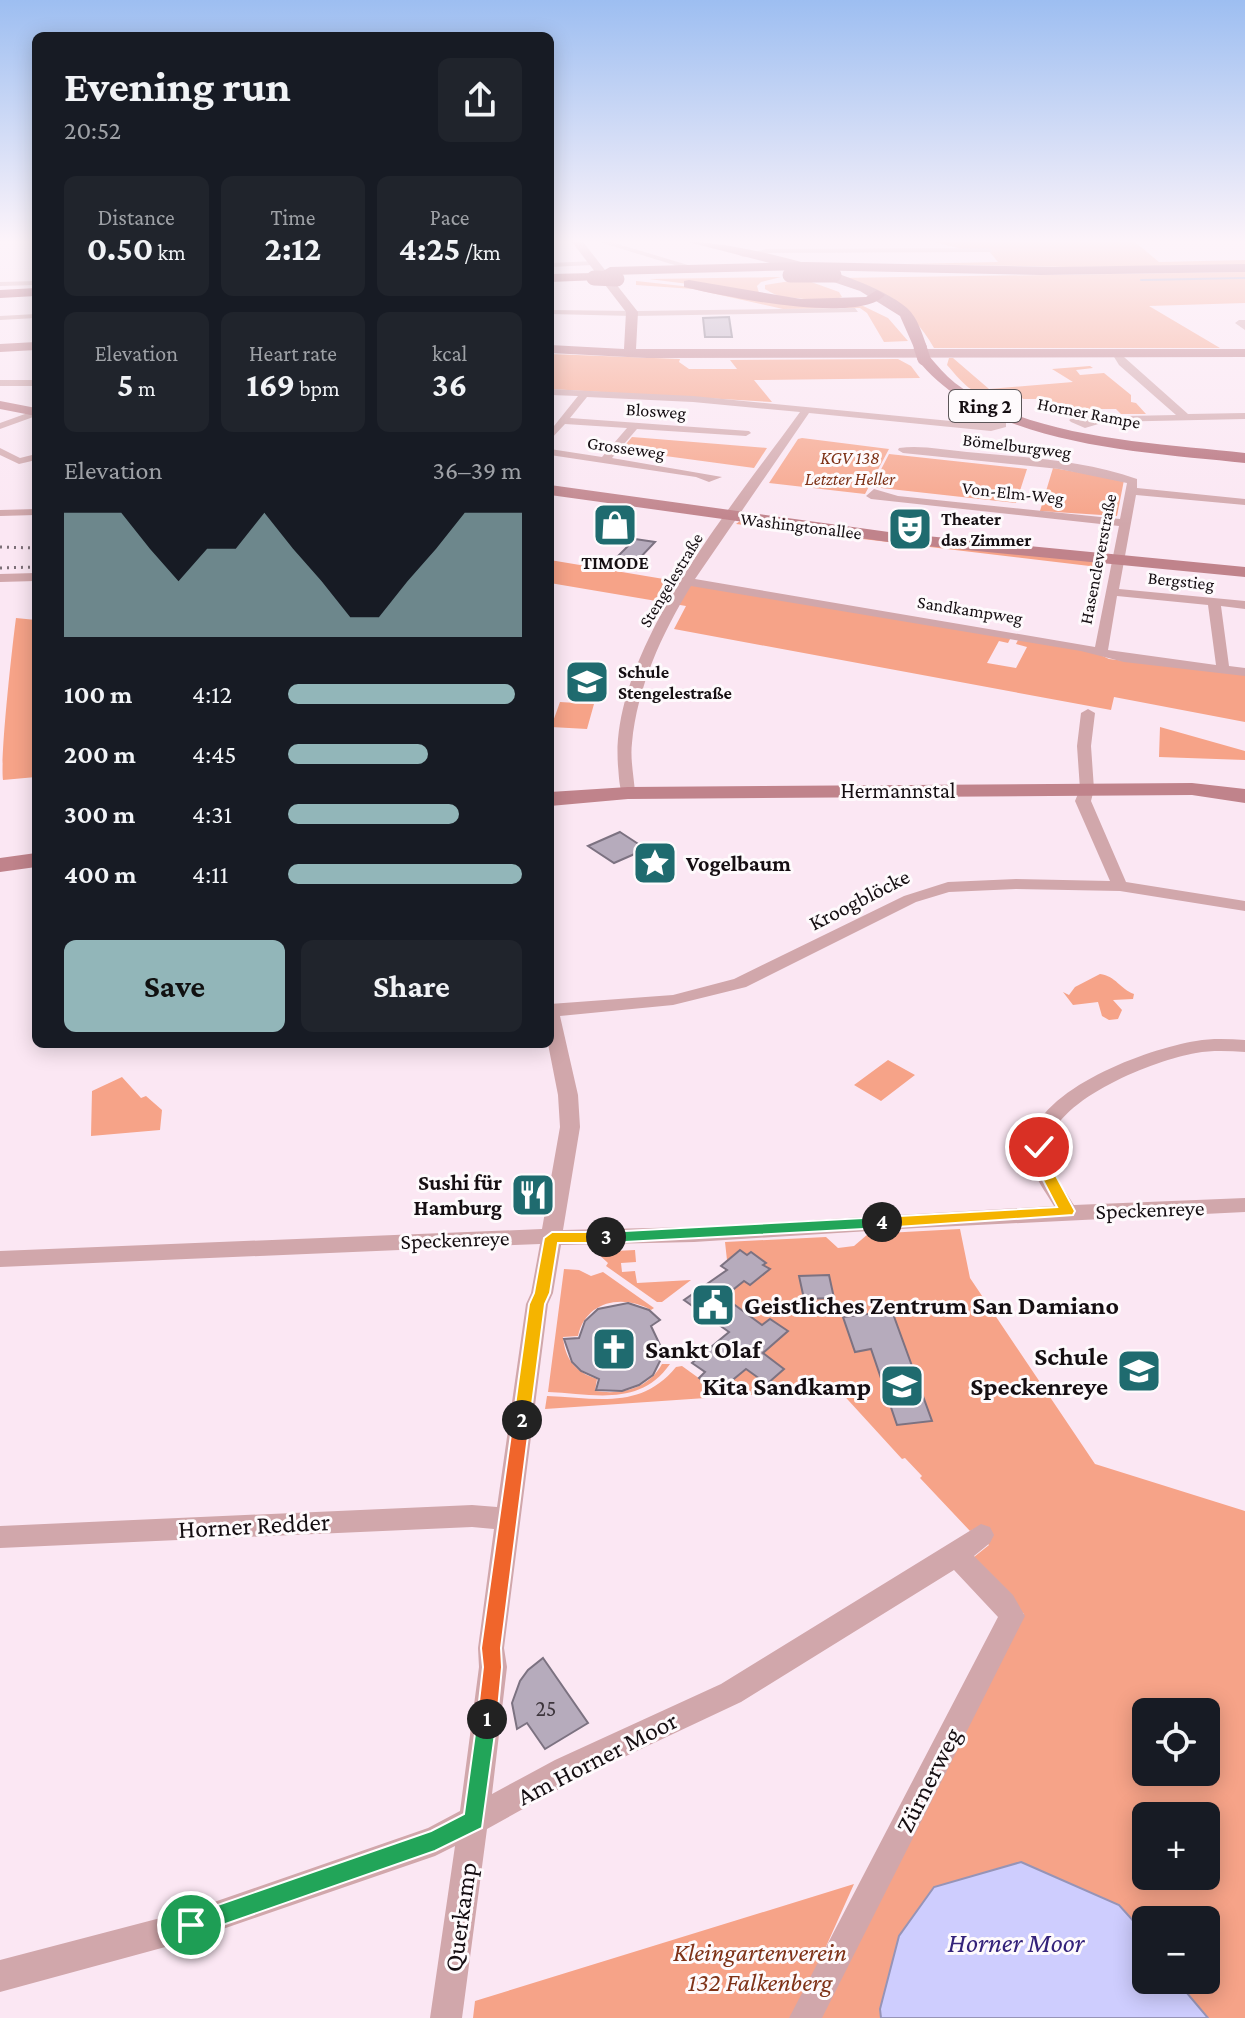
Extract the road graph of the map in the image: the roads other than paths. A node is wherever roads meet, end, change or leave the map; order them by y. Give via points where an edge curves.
1 (631, 336) edge
2 (914, 336) edge
3 (32, 346) edge
4 (0, 348) edge
5 (554, 349) edge
6 (623, 352) junction
7 (1115, 352) junction
8 (1240, 353) edge
9 (1244, 371) edge
10 (0, 383) edge
11 (32, 383) edge
12 (554, 392) edge
13 (585, 393) junction
14 (0, 395) edge
15 (32, 401) edge
16 (0, 405) edge
17 (807, 409) junction
18 (32, 412) edge
19 (32, 414) edge
20 (1245, 416) edge
21 (1186, 418) junction
22 (564, 421) junction
23 (1100, 422) dead end
24 (965, 424) dead end
25 (635, 425) junction
26 (0, 426) edge
27 (554, 432) edge
28 (746, 433) dead end
29 (903, 450) dead end
30 (0, 451) edge
31 (554, 453) edge
32 (32, 458) edge
33 (1245, 459) edge
34 (604, 461) junction
35 (698, 474) dead end
36 (1127, 478) joint
37 (554, 491) edge
38 (1131, 491) junction
39 (897, 499) dead end
40 (554, 501) edge
41 (1245, 502) edge
42 (32, 512) edge
43 (0, 513) edge
44 (728, 522) junction
45 (1125, 523) junction
46 (1118, 566) junction
47 (1245, 572) edge
48 (32, 577) edge
49 (0, 578) edge
50 (1245, 581) edge
51 (689, 582) junction
52 (1113, 592) junction
53 (1214, 602) junction
54 (1245, 605) edge
55 (1101, 650) junction
56 (1223, 670) junction
57 (1245, 672) edge
58 (1088, 713) dead end
59 (1087, 789) junction
60 (628, 793) junction
61 (1245, 796) edge
62 (554, 799) edge
63 (32, 861) edge
64 (0, 865) edge
65 (1120, 886) junction
66 (1245, 906) edge
67 (554, 1011) edge
68 (554, 1030) edge
69 (1245, 1046) edge
70 (1245, 1205) edge
71 (1067, 1211) junction
72 (552, 1238) junction
73 (0, 1259) edge
74 (508, 1519) junction
75 (981, 1535) dead end
76 (0, 1537) edge
77 (956, 1555) junction
78 (474, 1820) junction
79 (0, 1976) edge
80 (446, 2018) edge
81 (805, 2018) edge

1 - 6 street
2 - 33 main road, Horner Rampe / Ring 2 via 934,374 958,394 1000,413 1060,430
3 - 4 street
5 - 6 street
6 - 7 street
7 - 8 street
7 - 21 street
8 - 9 street
10 - 11 street
12 - 13 street
13 - 17 street
13 - 22 street
14 - 15 street
16 - 18 street
17 - 24 street
17 - 44 street, Stengelestraße
19 - 26 street
20 - 21 street
21 - 23 street
22 - 25 street, Blosweg
22 - 27 street
25 - 28 street, Blosweg
25 - 34 street
29 - 36 street, Bömelburgweg
30 - 32 street via 19,461
31 - 34 street, Grosseweg
34 - 35 street, Grosseweg
36 - 38 street, Hasencleverstraße via 1133,481
37 - 44 street, Washingtonallee
38 - 41 street
38 - 45 street, Hasencleverstraße
39 - 45 street, Von-Elm-Weg
40 - 44 street, Washingtonallee
42 - 43 street
44 - 46 street, Washingtonallee
44 - 51 street, Stengelestraße
45 - 46 street, Hasencleverstraße
46 - 47 street, Washingtonallee
46 - 50 street, Washingtonallee
46 - 52 street, Hasencleverstraße
48 - 49 street
51 - 55 street, Sandkampweg
51 - 60 street, Stengelestraße via 661,624 628,716
52 - 53 street, Bergstieg
52 - 55 street, Hasencleverstraße
53 - 54 street, Bergstieg
53 - 56 street
55 - 56 street, Sandkampweg via 1124,658
56 - 57 street, Sandkampweg
58 - 59 street
59 - 60 street, Hermannstal
59 - 61 street, Hermannstal via 1192,789
59 - 65 street via 1083,801
60 - 62 street, Hermannstal
63 - 64 street
65 - 66 street, Kroogblöcke
65 - 67 street, Kroogblöcke via 948,887 926,892 740,983 673,1000
68 - 72 street, Querkamp via 570,1127
69 - 71 street via 1190,1048 1142,1063 1093,1086 1054,1116 1041,1136 1041,1163
70 - 71 street, Speckenreye
71 - 72 street, Speckenreye
72 - 73 street, Speckenreye
72 - 74 street, Querkamp via 537,1304
74 - 76 street, Horner Redder via 472,1516
74 - 78 street, Querkamp
75 - 77 street, Am Horner Moor
77 - 78 street, Am Horner Moor via 731,1693 565,1770
77 - 81 street, Zürnerweg via 1012,1616
78 - 79 street, Am Horner Moor via 435,1841 191,1925
78 - 80 street, Querkamp

